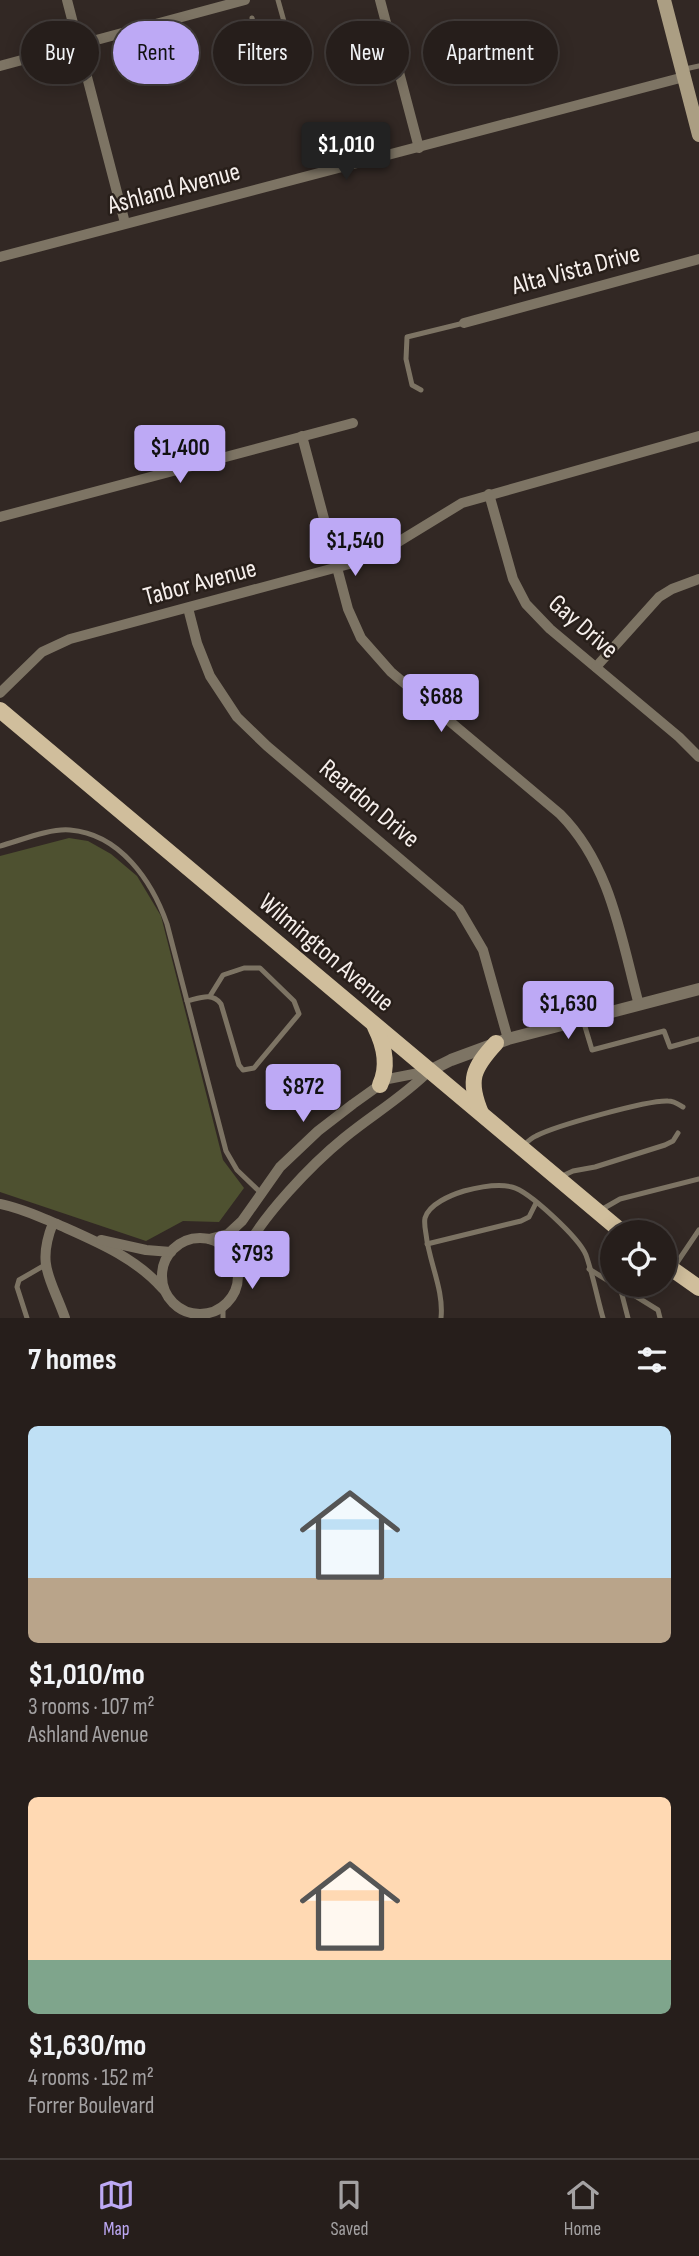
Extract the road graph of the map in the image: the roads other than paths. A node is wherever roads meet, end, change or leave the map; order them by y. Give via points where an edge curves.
1 (67, 0) edge
2 (245, 0) edge
3 (278, 0) edge
4 (380, 0) edge
5 (664, 0) edge
6 (252, 18) dead end
7 (73, 21) edge
8 (253, 21) edge
9 (284, 21) edge
10 (99, 40) edge
11 (21, 60) edge
12 (0, 66) edge
13 (699, 66) edge
14 (683, 74) junction
15 (89, 84) edge
16 (696, 115) edge
17 (699, 135) edge
18 (419, 148) junction
19 (125, 223) junction
20 (0, 257) edge
21 (699, 258) edge
22 (464, 323) joint
23 (421, 390) dead end
24 (353, 423) dead end
25 (302, 436) junction
26 (699, 436) edge
27 (489, 494) junction
28 (0, 517) edge
29 (337, 568) junction
30 (699, 579) edge
31 (188, 608) junction
32 (596, 667) junction
33 (0, 693) edge
34 (0, 710) edge
35 (699, 757) edge
36 (0, 846) edge
37 (699, 989) edge
38 (210, 996) junction
39 (187, 1001) junction
40 (639, 1005) junction
41 (583, 1020) junction
42 (374, 1025) junction
43 (699, 1040) edge
44 (502, 1041) junction
45 (429, 1071) junction
46 (380, 1085) junction
47 (683, 1107) dead end
48 (482, 1115) junction
49 (678, 1133) dead end
50 (521, 1148) junction
51 (557, 1179) junction
52 (699, 1179) edge
53 (260, 1192) junction
54 (536, 1203) junction
55 (0, 1204) edge
56 (597, 1213) junction
57 (606, 1220) edge
58 (53, 1223) junction
59 (698, 1234) edge
60 (93, 1238) junction
61 (209, 1239) junction
62 (427, 1244) junction
63 (171, 1252) junction
64 (677, 1257) edge
65 (45, 1265) junction
66 (589, 1269) junction
67 (677, 1273) edge
68 (238, 1274) junction
69 (600, 1276) edge
70 (699, 1288) edge
71 (166, 1293) junction
72 (620, 1297) edge
73 (636, 1297) edge
74 (223, 1312) edge
75 (194, 1316) edge
76 (27, 1318) edge
77 (65, 1318) edge
78 (441, 1318) edge
79 (603, 1318) edge
80 (628, 1318) edge
81 (660, 1318) edge

1 - 7 street
2 - 10 street
3 - 9 lane
4 - 18 street
5 - 14 main road
6 - 8 lane
11 - 12 street
13 - 14 lane
14 - 16 main road
14 - 18 street, Ashland Avenue
15 - 19 street
16 - 17 main road
18 - 19 street, Ashland Avenue
19 - 20 street, Ashland Avenue
21 - 22 street, Alta Vista Drive
22 - 23 lane via 407,337 412,385
24 - 25 street
25 - 28 street
25 - 29 street
26 - 27 street, Tabor Avenue
27 - 29 street, Tabor Avenue via 450,508 371,557
27 - 32 street, Gay Drive via 513,579 526,604
29 - 31 street, Tabor Avenue
29 - 40 street via 355,625 381,663 560,814 584,841 607,889
30 - 32 street via 659,597
31 - 33 street, Tabor Avenue via 55,645 30,662
31 - 44 street, Reardon Drive via 210,676 237,717 459,909 483,950
32 - 35 street, Gay Drive
34 - 42 main road, Wilmington Avenue
36 - 39 lane via 70,830 116,848 141,873 163,913
37 - 40 street
38 - 38 lane via 221,1004 243,1070 254,1068 299,1014 294,1002 260,968 229,972 218,980
38 - 39 lane
39 - 53 lane via 226,1151 237,1170
40 - 41 street
41 - 43 lane via 592,1051 664,1031 670,1047
41 - 44 street
42 - 45 main road, Wilmington Avenue
42 - 46 main road via 385,1064
44 - 45 street
44 - 48 main road via 474,1074 473,1088
45 - 46 street via 388,1079
45 - 48 main road, Wilmington Avenue
45 - 68 street via 304,1176 243,1254
46 - 53 street via 318,1131
47 - 50 lane via 664,1101 621,1110 537,1135
48 - 50 main road, Wilmington Avenue
49 - 51 lane via 665,1145
50 - 51 main road, Wilmington Avenue
51 - 56 main road, Wilmington Avenue
52 - 56 lane via 620,1199
53 - 61 street via 228,1234
54 - 62 lane via 529,1217 521,1221
54 - 62 lane via 508,1185 458,1193 426,1215
54 - 66 lane via 575,1237
55 - 58 street via 39,1214
56 - 57 main road, Wilmington Avenue
58 - 60 street
58 - 65 street via 46,1241
59 - 64 lane
60 - 63 street
60 - 71 street via 150,1274
61 - 63 street via 194,1239
61 - 68 street via 231,1254
62 - 78 lane via 441,1296
63 - 71 street via 163,1266
65 - 76 lane via 19,1280
65 - 77 street
66 - 69 lane
66 - 79 lane
67 - 70 main road
68 - 74 street via 237,1287
71 - 75 street
72 - 80 lane
73 - 81 lane via 658,1310
74 - 75 street

